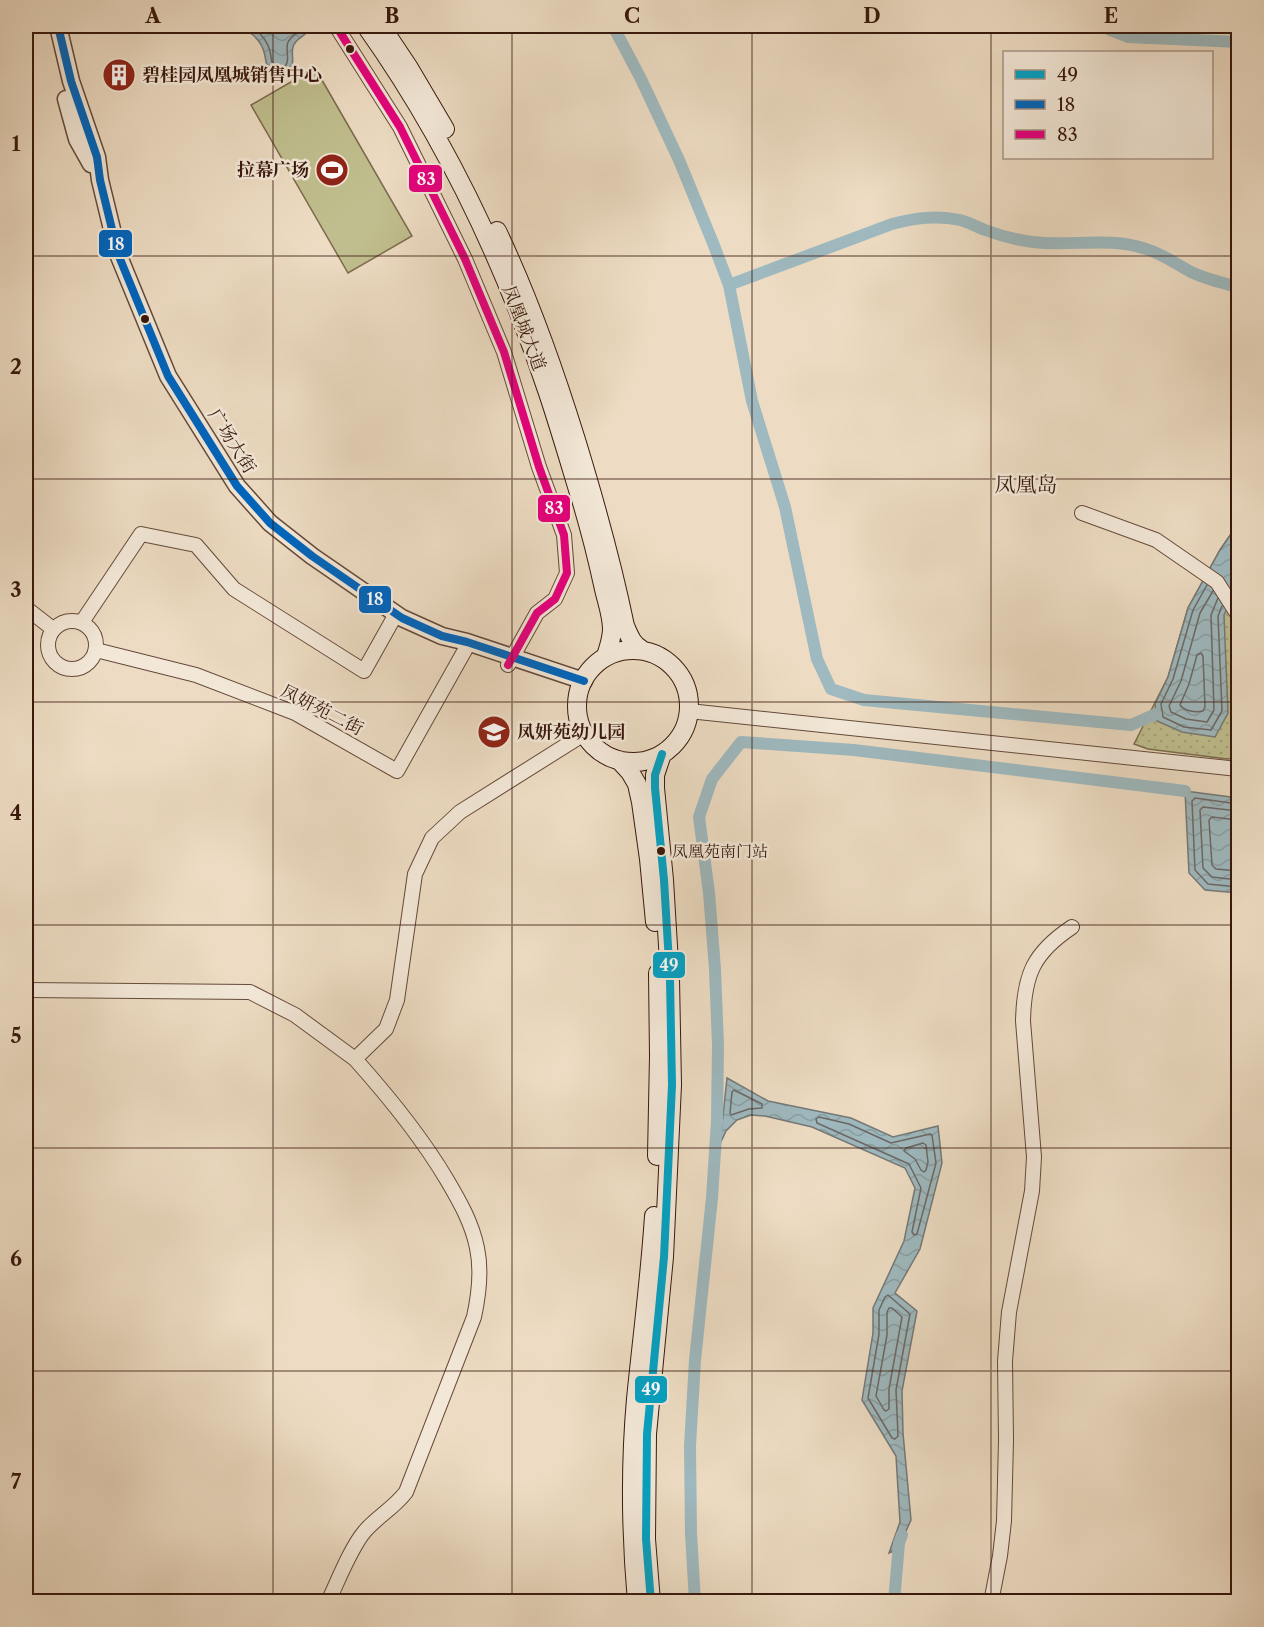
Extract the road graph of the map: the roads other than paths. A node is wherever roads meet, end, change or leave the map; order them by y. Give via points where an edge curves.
1 (47, 26) edge
2 (58, 26) edge
3 (336, 26) edge
4 (366, 26) edge
5 (381, 26) edge
6 (100, 180) junction
7 (1082, 513) dead end
8 (26, 608) edge
9 (396, 614) junction
10 (1239, 615) edge
11 (82, 622) junction
12 (53, 629) junction
13 (442, 636) junction
14 (641, 649) junction
15 (96, 650) junction
16 (465, 650) junction
17 (606, 656) junction
18 (510, 661) junction
19 (581, 685) junction
20 (689, 711) junction
21 (584, 734) junction
22 (662, 754) junction
23 (619, 760) junction
24 (1239, 769) edge
25 (1072, 927) dead end
26 (26, 990) edge
27 (355, 1059) junction
28 (328, 1602) edge
29 (637, 1602) edge
30 (651, 1602) edge
31 (991, 1602) edge

1 - 6 street, 广场大街 via 77,139
2 - 6 street, 广场大街 via 71,81 97,157
3 - 18 street via 400,127 468,265 504,352 538,467 564,535 567,573 555,598 537,613
4 - 17 main road, 凤凰城大道 via 451,164 502,271 528,337 602,577 612,630
5 - 14 main road, 凤凰城大道 via 433,106 515,270 537,323 592,491 625,626
6 - 9 street, 广场大街 via 118,254 168,376 237,486 270,523
7 - 10 street via 1156,540 1217,582
8 - 12 street
9 - 11 street via 364,671 234,589 196,545 141,534
9 - 13 street, 广场大街
11 - 12 street via 66,621
11 - 15 street via 94,634
12 - 15 street via 48,652 58,665 81,668
13 - 16 street, 广场大街 via 451,645
13 - 18 street, 广场大街
14 - 17 main road
14 - 20 main road via 668,661 682,678
15 - 16 street, 凤妍苑二街 via 196,675 295,713 397,771
16 - 18 street, 广场大街
17 - 19 main road
18 - 19 street, 广场大街
19 - 21 main road via 577,712
20 - 22 main road via 678,740
20 - 24 street
21 - 23 main road via 599,751
21 - 27 street via 460,812 432,838 415,874 397,1000 386,1029
22 - 23 main road via 641,762
22 - 30 main road via 655,788 670,979 672,1085 664,1257 647,1434 646,1539
23 - 29 main road via 637,784 641,802 658,985 654,1218 633,1455
25 - 31 street via 1046,947 1036,961 1024,999 1033,1179 1009,1312 1004,1521
26 - 27 street via 250,992 296,1015
27 - 28 street via 420,1138 461,1203 477,1248 479,1283 474,1317 406,1492 363,1533

